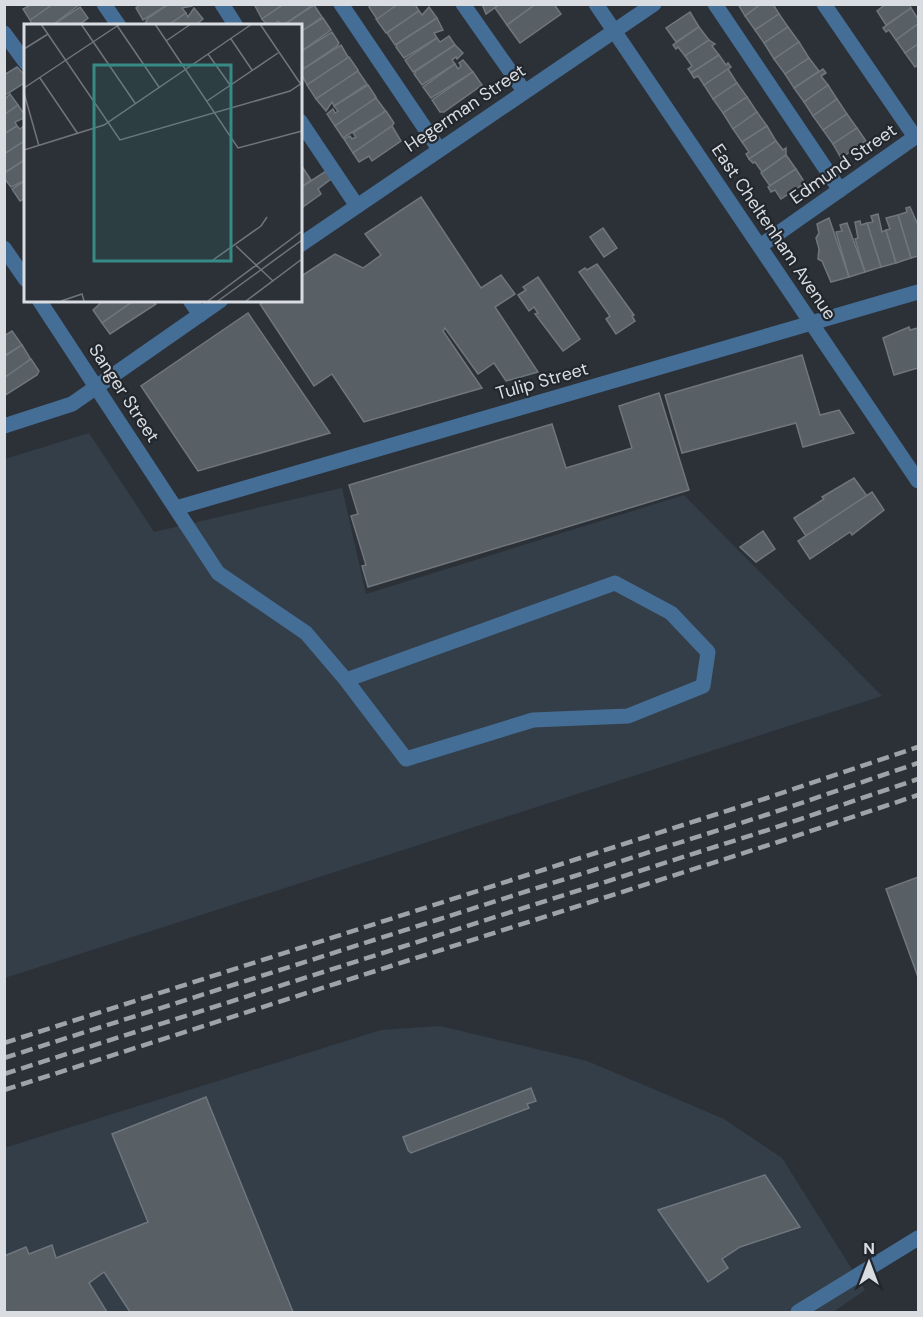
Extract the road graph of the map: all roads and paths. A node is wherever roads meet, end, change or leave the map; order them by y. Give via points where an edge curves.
1 (105, 4) edge
2 (222, 4) edge
3 (341, 4) edge
4 (463, 4) edge
5 (597, 4) edge
6 (654, 4) edge
7 (715, 4) edge
8 (824, 4) edge
9 (118, 24) edge
10 (235, 24) edge
11 (614, 31) junction
12 (4, 33) edge
13 (24, 60) edge
14 (524, 91) junction
15 (302, 124) edge
16 (917, 136) edge
17 (439, 149) junction
18 (840, 190) junction
19 (357, 206) junction
20 (302, 244) edge
21 (760, 246) junction
22 (4, 248) edge
23 (24, 277) edge
24 (918, 292) edge
25 (40, 302) edge
26 (191, 302) edge
27 (218, 302) edge
28 (200, 315) junction
29 (811, 322) junction
30 (96, 387) junction
31 (4, 426) edge
32 (918, 482) edge
33 (176, 508) junction
34 (346, 680) junction
35 (918, 1238) edge
36 (800, 1311) edge

1 - 9 street
2 - 10 street
3 - 17 street
4 - 14 street
5 - 11 street, East Cheltenham Avenue
6 - 11 street, Hegerman Street
7 - 18 street
8 - 16 street
11 - 14 street, Hegerman Street
11 - 21 street, East Cheltenham Avenue
12 - 13 street
14 - 17 street, Hegerman Street
15 - 19 street
16 - 18 street, Edmund Street
17 - 19 street, Hegerman Street
18 - 21 street, Edmund Street
19 - 20 street, Hegerman Street
21 - 29 street, East Cheltenham Avenue
22 - 23 street
24 - 29 street, Tulip Street
25 - 30 street, Sanger Street
26 - 28 street
27 - 28 street
28 - 30 street
29 - 32 street, East Cheltenham Avenue
29 - 33 street, Tulip Street
30 - 31 street via 72,404
30 - 33 street, Sanger Street
33 - 34 street, Sanger Street via 218,573 306,633
34 - 34 street, Sanger Street via 406,759 533,720 628,716 703,686 708,652 671,613 615,583
35 - 36 street

